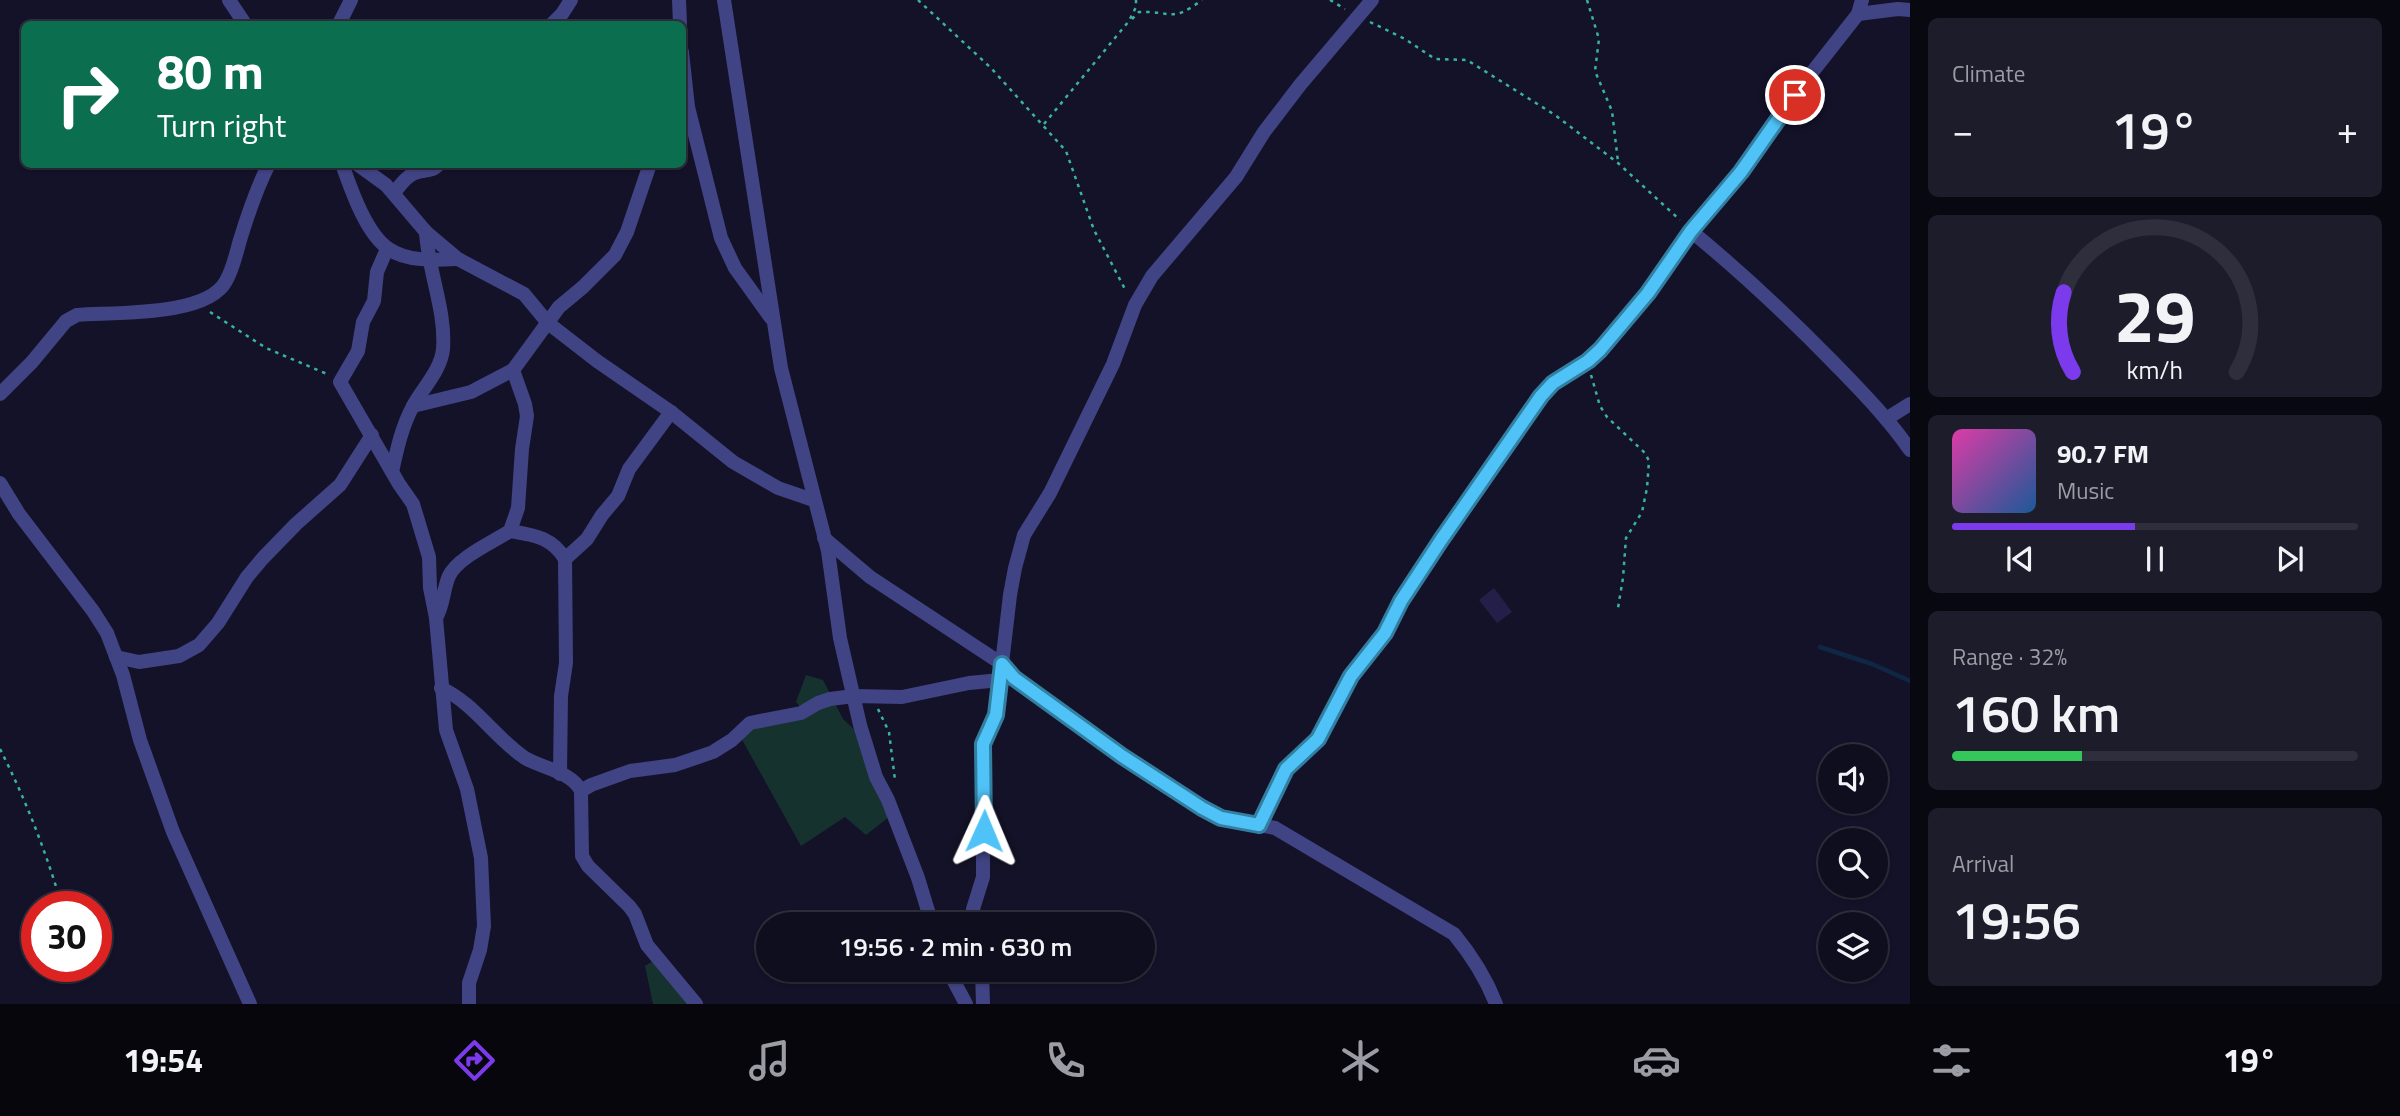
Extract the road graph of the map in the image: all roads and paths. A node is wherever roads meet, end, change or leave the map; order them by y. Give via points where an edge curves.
1 (229, 0) edge
2 (351, 0) edge
3 (570, 0) edge
4 (678, 0) edge
5 (724, 0) edge
6 (918, 0) edge
7 (1136, 0) edge
8 (1202, 0) edge
9 (1330, 0) edge
10 (1372, 0) edge
11 (1587, 0) edge
12 (1860, 7) edge
13 (1910, 10) edge
14 (1359, 16) junction
15 (243, 21) edge
16 (340, 21) edge
17 (555, 21) edge
18 (680, 21) edge
19 (1129, 21) junction
20 (686, 114) edge
21 (1044, 124) junction
22 (1618, 163) junction
23 (267, 168) edge
24 (344, 168) edge
25 (363, 168) edge
26 (436, 168) edge
27 (649, 168) edge
28 (394, 193) junction
29 (1691, 231) junction
30 (426, 232) junction
31 (387, 249) junction
32 (458, 259) junction
33 (428, 260) junction
34 (190, 304) junction
35 (1135, 305) junction
36 (774, 322) junction
37 (548, 323) junction
38 (1588, 361) junction
39 (513, 370) junction
40 (340, 382) junction
41 (0, 394) edge
42 (1910, 404) edge
43 (413, 406) junction
44 (671, 412) junction
45 (1886, 419) junction
46 (372, 435) junction
47 (1910, 450) edge
48 (392, 472) junction
49 (0, 483) edge
50 (813, 500) junction
51 (510, 531) junction
52 (822, 536) junction
53 (565, 559) junction
54 (1618, 608) dead end
55 (436, 618) junction
56 (116, 657) junction
57 (1002, 664) junction
58 (1001, 680) junction
59 (441, 688) junction
60 (854, 696) junction
61 (872, 698) junction
62 (0, 749) edge
63 (560, 774) junction
64 (896, 790) dead end
65 (580, 791) junction
66 (1259, 825) junction
67 (57, 891) edge
68 (928, 912) edge
69 (974, 912) edge
70 (954, 982) edge
71 (982, 982) edge
72 (250, 1004) edge
73 (469, 1004) edge
74 (696, 1004) edge
75 (966, 1004) edge
76 (983, 1004) edge
77 (1496, 1004) edge

1 - 15 street
2 - 16 street
3 - 17 street
4 - 18 street
5 - 36 street
6 - 21 path
7 - 19 path
8 - 19 path via 1184,13 1139,12
9 - 14 path
10 - 14 street
11 - 22 path via 1599,39 1595,71 1612,111
12 - 13 street
12 - 29 street via 1741,172
14 - 22 path via 1435,59 1467,60 1483,69
14 - 35 street via 1300,85 1236,177 1152,276
19 - 21 path
20 - 36 street via 721,238 735,268
21 - 35 path via 1066,150 1094,230
22 - 29 path
23 - 34 street via 226,282 211,296
24 - 31 street via 359,208
25 - 28 street
26 - 28 street via 408,176
27 - 37 street via 615,255
28 - 30 street
29 - 38 street via 1648,293
29 - 45 street via 1808,336
30 - 32 street
30 - 33 street
31 - 33 street
31 - 40 street via 358,351
32 - 33 street
32 - 37 street via 524,294
33 - 43 street via 443,347 436,369
34 - 40 path via 266,348
34 - 41 street via 156,311 77,315 66,321
35 - 57 street via 1095,402 1024,536 1014,568
36 - 50 street
37 - 39 street
37 - 44 street
38 - 54 path via 1600,406 1649,461 1642,512 1626,538
38 - 66 street via 1546,389 1476,487 1385,633 1351,676 1318,739 1286,769
39 - 43 street via 471,392
39 - 51 street via 527,416 518,508
40 - 46 street
42 - 45 street
43 - 48 street via 401,432
44 - 50 street via 733,462 778,488
44 - 53 street via 629,469 618,496 587,539
45 - 47 street
46 - 48 street
46 - 56 street via 340,485 263,558 199,645 179,656 139,662
48 - 55 street via 421,525
49 - 56 street via 93,611
50 - 52 street
51 - 53 street via 540,536
51 - 55 street via 453,570
52 - 57 street via 870,577
52 - 60 street
53 - 63 street
55 - 59 street
56 - 72 street via 173,832
57 - 58 street
57 - 66 street via 1014,678 1122,756 1202,808 1221,818
58 - 61 street
58 - 69 street via 996,715 983,744 983,877
59 - 63 street via 526,758
59 - 73 street via 446,730 467,789 481,858 484,926 469,983
60 - 61 street
60 - 65 street via 818,703 784,718 750,723 713,752 675,765 630,771
60 - 68 street via 876,777
61 - 64 path via 889,732
62 - 67 path via 21,791
63 - 65 street
65 - 74 street via 582,856 629,906 647,946
66 - 77 street via 1275,828 1454,934
70 - 75 street
71 - 76 street

